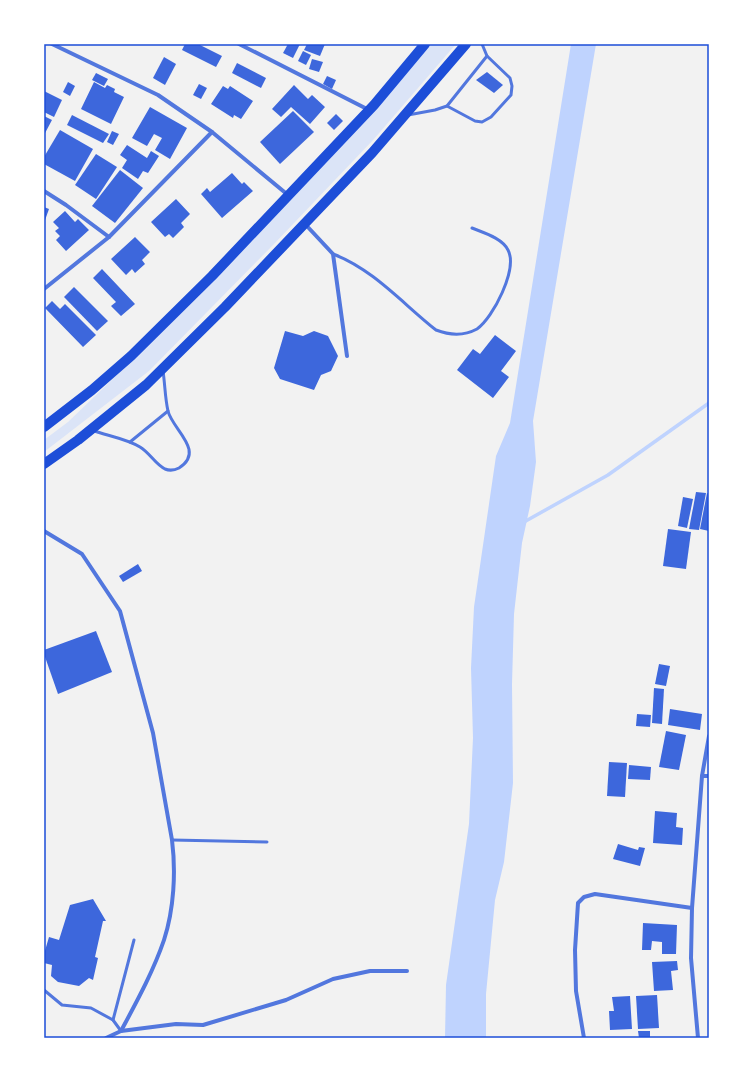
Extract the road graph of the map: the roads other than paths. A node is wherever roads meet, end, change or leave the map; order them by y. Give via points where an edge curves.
1 (52, 44) edge
2 (239, 44) edge
3 (425, 44) edge
4 (466, 44) edge
5 (482, 44) edge
6 (487, 56) junction
7 (447, 106) junction
8 (370, 110) junction
9 (404, 116) junction
10 (212, 132) junction
11 (44, 191) edge
12 (289, 195) junction
13 (304, 224) junction
14 (472, 228) dead end
15 (109, 237) junction
16 (333, 254) junction
17 (44, 289) edge
18 (347, 356) dead end
19 (163, 368) junction
20 (168, 411) junction
21 (44, 427) edge
22 (90, 430) junction
23 (130, 442) junction
24 (44, 464) edge
25 (44, 531) edge
26 (709, 736) edge
27 (702, 776) junction
28 (709, 776) edge
29 (172, 840) junction
30 (267, 842) dead end
31 (692, 908) junction
32 (134, 940) dead end
33 (407, 971) dead end
34 (44, 990) edge
35 (113, 1020) junction
36 (121, 1031) junction
37 (106, 1038) edge
38 (584, 1038) edge
39 (698, 1038) edge

1 - 10 street via 158,95
2 - 8 street
3 - 8 highway
4 - 9 highway
5 - 6 lane
6 - 7 lane
6 - 7 lane via 510,78 511,95 491,118 482,122 475,121
7 - 9 lane
8 - 12 highway
9 - 13 highway
10 - 12 street
10 - 15 street
11 - 15 street
12 - 21 highway via 131,356
13 - 16 street
13 - 19 highway
14 - 16 lane via 502,242 508,249 511,265 507,282 486,322 464,334 445,334 436,330 389,290 348,260
15 - 17 street
16 - 18 street
19 - 20 lane
19 - 22 highway
20 - 23 lane
20 - 23 lane via 189,446 187,462 174,470 167,470 141,447
22 - 23 lane
22 - 24 highway
25 - 29 street via 82,554 120,611 153,733
26 - 27 street
27 - 28 street
27 - 31 street
29 - 30 lane
29 - 36 street via 173,899 164,938 146,984
31 - 38 street via 594,894 584,897 578,903 576,991
31 - 39 street via 691,958
32 - 35 lane
33 - 36 street via 370,971 333,979 286,1000 203,1025 176,1024
34 - 35 lane via 62,1005 92,1008
35 - 36 lane
36 - 37 street

